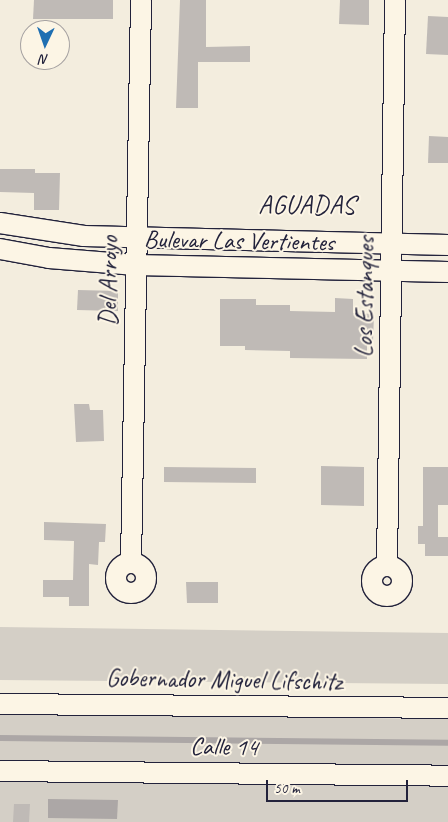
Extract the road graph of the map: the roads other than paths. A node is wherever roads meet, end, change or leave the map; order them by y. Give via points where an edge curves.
1 (141, 0) edge
2 (395, 0) edge
3 (0, 223) edge
4 (136, 238) junction
5 (392, 244) junction
6 (448, 245) edge
7 (0, 248) edge
8 (136, 265) junction
9 (391, 271) junction
10 (448, 272) edge
11 (130, 563) dead end
12 (387, 565) dead end
13 (0, 704) edge
14 (448, 708) edge
15 (0, 771) edge
16 (448, 776) edge

1 - 4 street, Del Arroyo
2 - 5 street, Los Estanques
3 - 4 street, Bulevar Las Vertientes via 84,236
4 - 5 street, Bulevar Las Vertientes
4 - 8 street, Del Arroyo
5 - 6 street, Bulevar Las Vertientes
5 - 9 street, Los Estanques
7 - 8 street, Bulevar Las Vertientes via 49,258
8 - 9 street, Bulevar Las Vertientes
8 - 11 street, Del Arroyo
9 - 10 street, Bulevar Las Vertientes
9 - 12 street, Los Estanques
13 - 14 street, Gobernador Miguel Lifschitz
15 - 16 street, Calle 14

